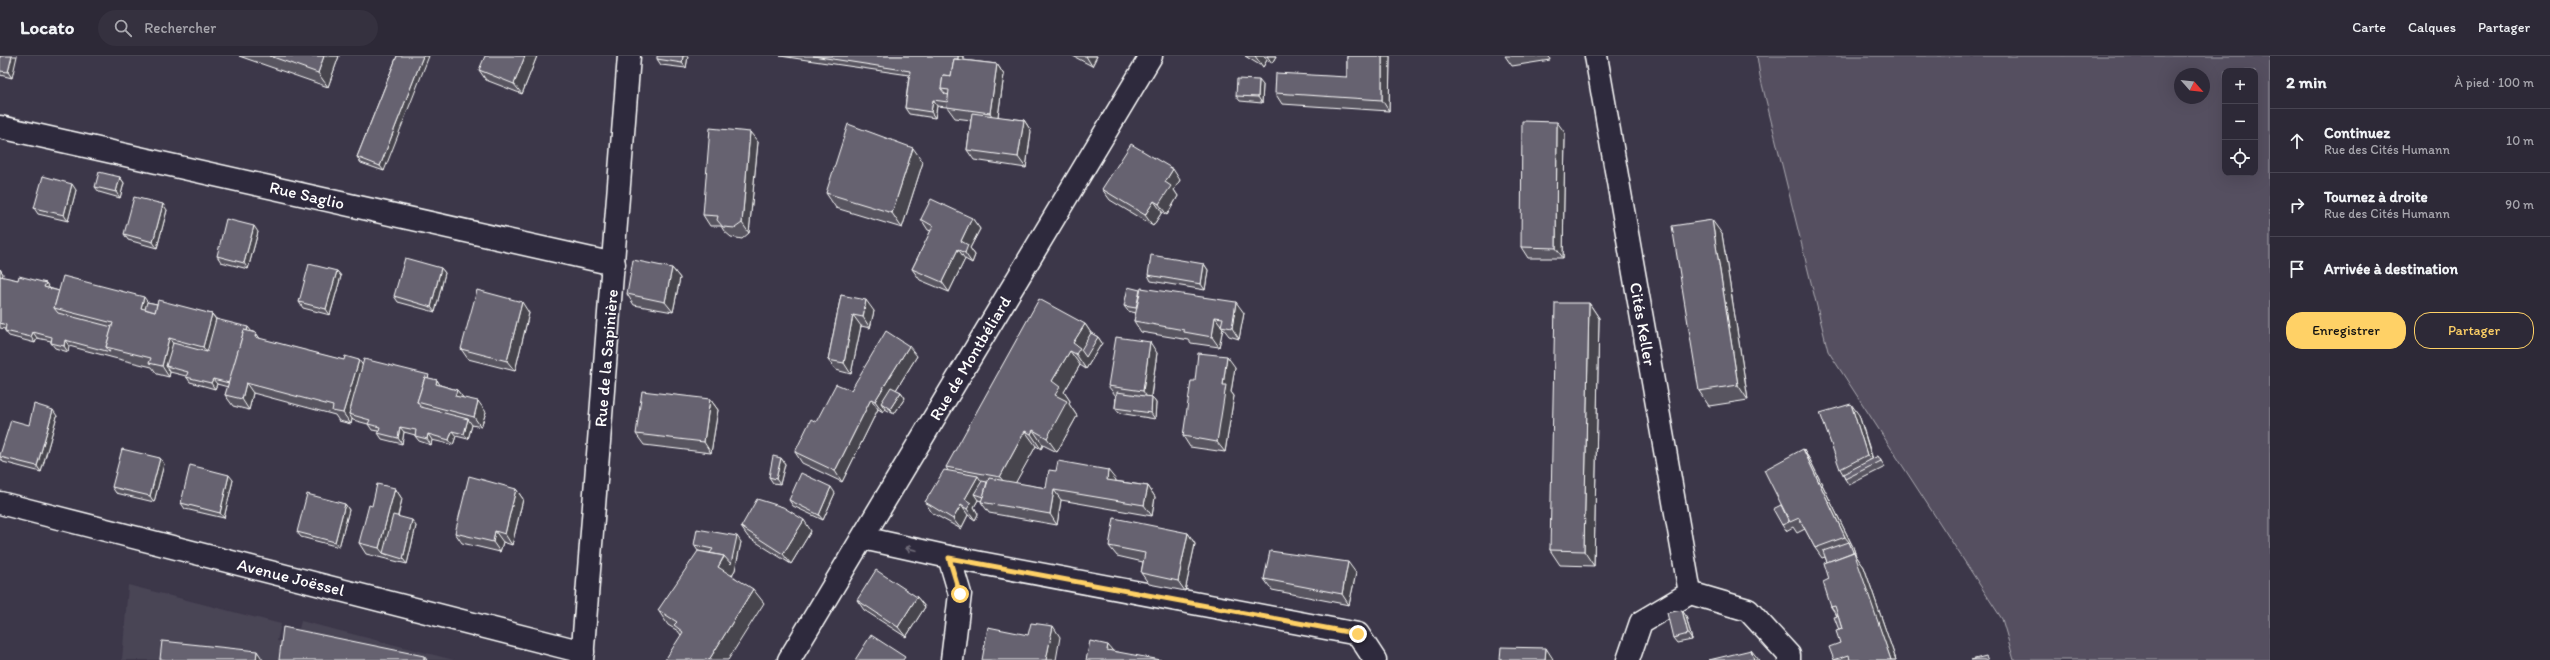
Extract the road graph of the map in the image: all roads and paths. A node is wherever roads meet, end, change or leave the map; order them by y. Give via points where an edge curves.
1 (629, 56) edge
2 (1151, 56) edge
3 (1596, 56) edge
4 (0, 127) edge
5 (614, 264) junction
6 (0, 503) edge
7 (863, 538) junction
8 (949, 558) junction
9 (1690, 592) junction
10 (582, 656) edge
11 (789, 660) edge
12 (952, 660) edge
13 (1375, 660) edge
14 (1628, 660) edge
15 (1789, 660) edge

1 - 5 street, Rue de la Sapinière
2 - 7 street, Rue de Montbéliard
3 - 9 street, Cités Keller
4 - 5 street, Rue Saglio
5 - 10 street, Rue de la Sapinière
6 - 10 street, Avenue Joëssel
8 -> 7 street
7 - 11 street, Rue de Montbéliard
8 - 12 street via 960,594
8 - 13 street via 1358,634
9 - 14 street via 1641,622
9 - 15 street via 1748,610 1789,655

